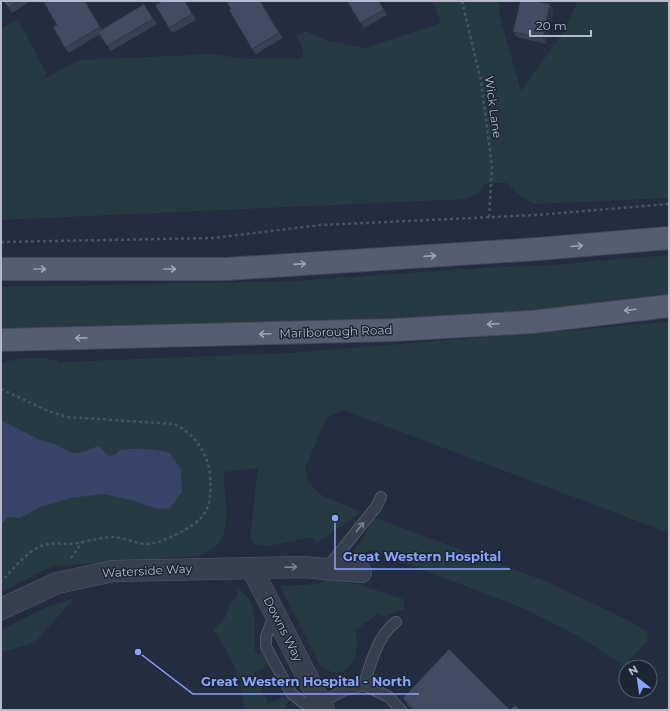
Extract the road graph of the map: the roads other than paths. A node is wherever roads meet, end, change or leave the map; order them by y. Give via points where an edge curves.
1 (669, 238) edge
2 (1, 269) edge
3 (669, 306) edge
4 (1, 340) edge
5 (381, 497) dead end
6 (327, 568) junction
7 (252, 569) junction
8 (360, 572) dead end
9 (1, 609) edge
10 (396, 622) dead end
11 (364, 685) junction
12 (321, 708) edge
13 (401, 710) edge

2 -> 1 main road via 226,269
3 -> 4 main road, Marlborough Road via 532,322 394,330
6 -> 5 lane via 376,507
7 -> 6 street, Waterside Way
6 - 8 street, Waterside Way
7 - 9 street, Waterside Way via 113,571 57,583
7 - 12 street, Downs Way
10 - 11 lane via 382,635
11 - 12 lane via 345,690
11 - 13 lane via 389,697

